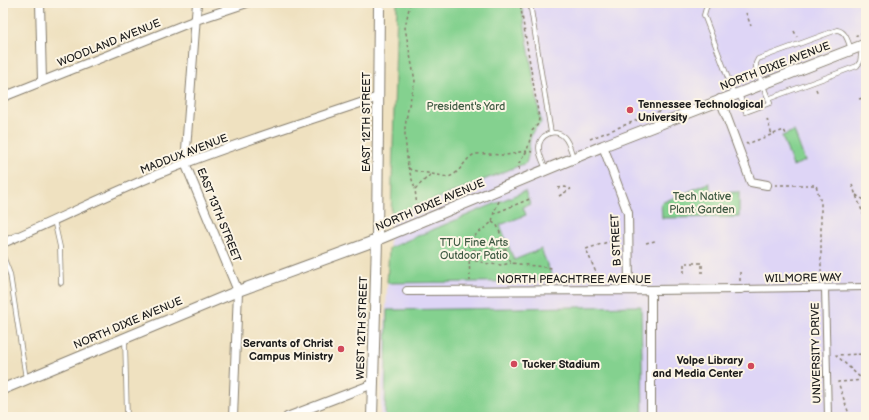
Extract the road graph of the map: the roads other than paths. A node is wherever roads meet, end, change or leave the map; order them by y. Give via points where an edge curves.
1 (40, 3) edge
2 (197, 3) edge
3 (247, 3) edge
4 (379, 3) edge
5 (530, 3) edge
6 (710, 3) edge
7 (196, 20) junction
8 (864, 45) edge
9 (851, 50) junction
10 (42, 81) junction
11 (763, 84) junction
12 (736, 93) junction
13 (3, 97) edge
14 (378, 97) junction
15 (720, 99) junction
16 (768, 99) junction
17 (551, 133) junction
18 (603, 146) junction
19 (574, 158) junction
20 (186, 163) junction
21 (546, 169) junction
22 (767, 185) road end
23 (54, 220) junction
24 (377, 240) junction
25 (3, 243) edge
26 (3, 256) edge
27 (61, 283) dead end
28 (866, 287) edge
29 (823, 288) junction
30 (741, 289) joint
31 (629, 290) junction
32 (651, 290) junction
33 (238, 291) junction
34 (407, 291) dead end
35 (124, 338) junction
36 (26, 379) junction
37 (373, 384) junction
38 (3, 389) edge
39 (127, 417) edge
40 (234, 417) edge
41 (287, 417) edge
42 (372, 417) edge
43 (651, 417) edge
44 (828, 417) edge

1 - 10 street
2 - 7 street, EAST 13TH STREET
3 - 7 street, WOODLAND AVENUE
4 - 14 street, EAST 12TH STREET
5 - 17 lane
6 - 12 lane via 704,15
7 - 10 street, WOODLAND AVENUE
7 - 20 street, EAST 13TH STREET
8 - 9 street, NORTH DIXIE AVENUE
8 - 16 lane via 857,66
9 - 11 street, NORTH DIXIE AVENUE
9 - 11 lane via 842,30 837,30 765,56 756,63
10 - 13 street, WOODLAND AVENUE
11 - 12 street, NORTH DIXIE AVENUE
11 - 16 lane
12 - 15 street, NORTH DIXIE AVENUE
12 - 16 lane via 746,112 770,103
14 - 20 street, MADDUX AVENUE
14 - 24 street, EAST 12TH STREET
15 - 18 street, NORTH DIXIE AVENUE
15 - 22 street via 751,182
17 - 19 lane via 558,133 566,139
17 - 21 lane via 545,135 540,143 540,152
18 - 19 street, NORTH DIXIE AVENUE
18 - 31 street, B STREET via 628,213
19 - 21 street, NORTH DIXIE AVENUE
20 - 23 street, MADDUX AVENUE
20 - 33 street, EAST 13TH STREET
21 - 24 street, NORTH DIXIE AVENUE
23 - 25 street, MADDUX AVENUE
23 - 27 lane via 60,247
24 - 33 street, NORTH DIXIE AVENUE
24 - 37 street, WEST 12TH STREET
26 - 36 lane via 10,274
28 - 29 street, WILMORE WAY
29 - 30 street, WILMORE WAY
29 - 44 street, UNIVERSITY DRIVE
30 - 32 street, NORTH PEACHTREE AVENUE
31 - 32 street, NORTH PEACHTREE AVENUE
31 - 34 street, NORTH PEACHTREE AVENUE
32 - 43 street
33 - 35 street, NORTH DIXIE AVENUE
33 - 40 street
35 - 36 street, NORTH DIXIE AVENUE
35 - 39 lane
36 - 38 street, NORTH DIXIE AVENUE
37 - 41 street
37 - 42 street, WEST 12TH STREET

